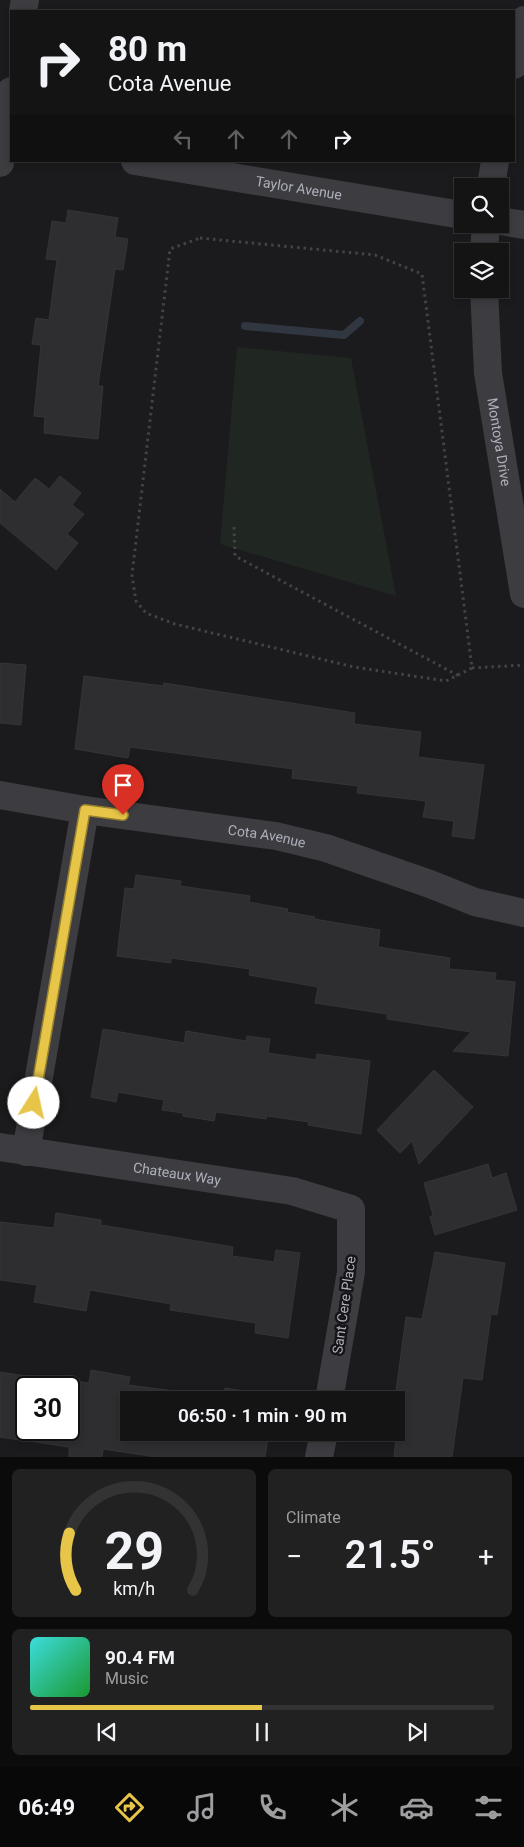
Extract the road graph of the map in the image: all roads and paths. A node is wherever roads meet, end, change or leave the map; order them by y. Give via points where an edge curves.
1 (524, 20) edge
2 (515, 60) edge
3 (10, 99) edge
4 (4, 146) edge
5 (141, 162) edge
6 (495, 162) edge
7 (492, 178) edge
8 (454, 214) edge
9 (509, 222) edge
10 (524, 225) edge
11 (484, 298) edge
12 (234, 527) dead end
13 (523, 581) edge
14 (524, 665) edge
15 (472, 668) junction
16 (459, 676) junction
17 (0, 795) edge
18 (85, 810) junction
19 (524, 913) edge
20 (13, 1150) edge
21 (351, 1210) joint
22 (331, 1391) edge
23 (323, 1441) edge
24 (320, 1457) edge

1 - 2 street
3 - 4 street
5 - 8 street, Taylor Avenue
6 - 7 street
9 - 10 street
11 - 13 street, Montoya Drive via 488,373
12 - 16 path via 236,556
14 - 15 path
15 - 16 path
15 - 16 path via 422,274 374,255 200,238 170,249 132,575 136,601 146,613 175,624 354,667 446,681
17 - 18 street, Cota Avenue
18 - 19 street, Cota Avenue via 276,836 326,848 475,902
18 - 20 street
20 - 21 street, Chateaux Way via 292,1191
21 - 22 street, Sant Cere Place via 351,1272
23 - 24 street

